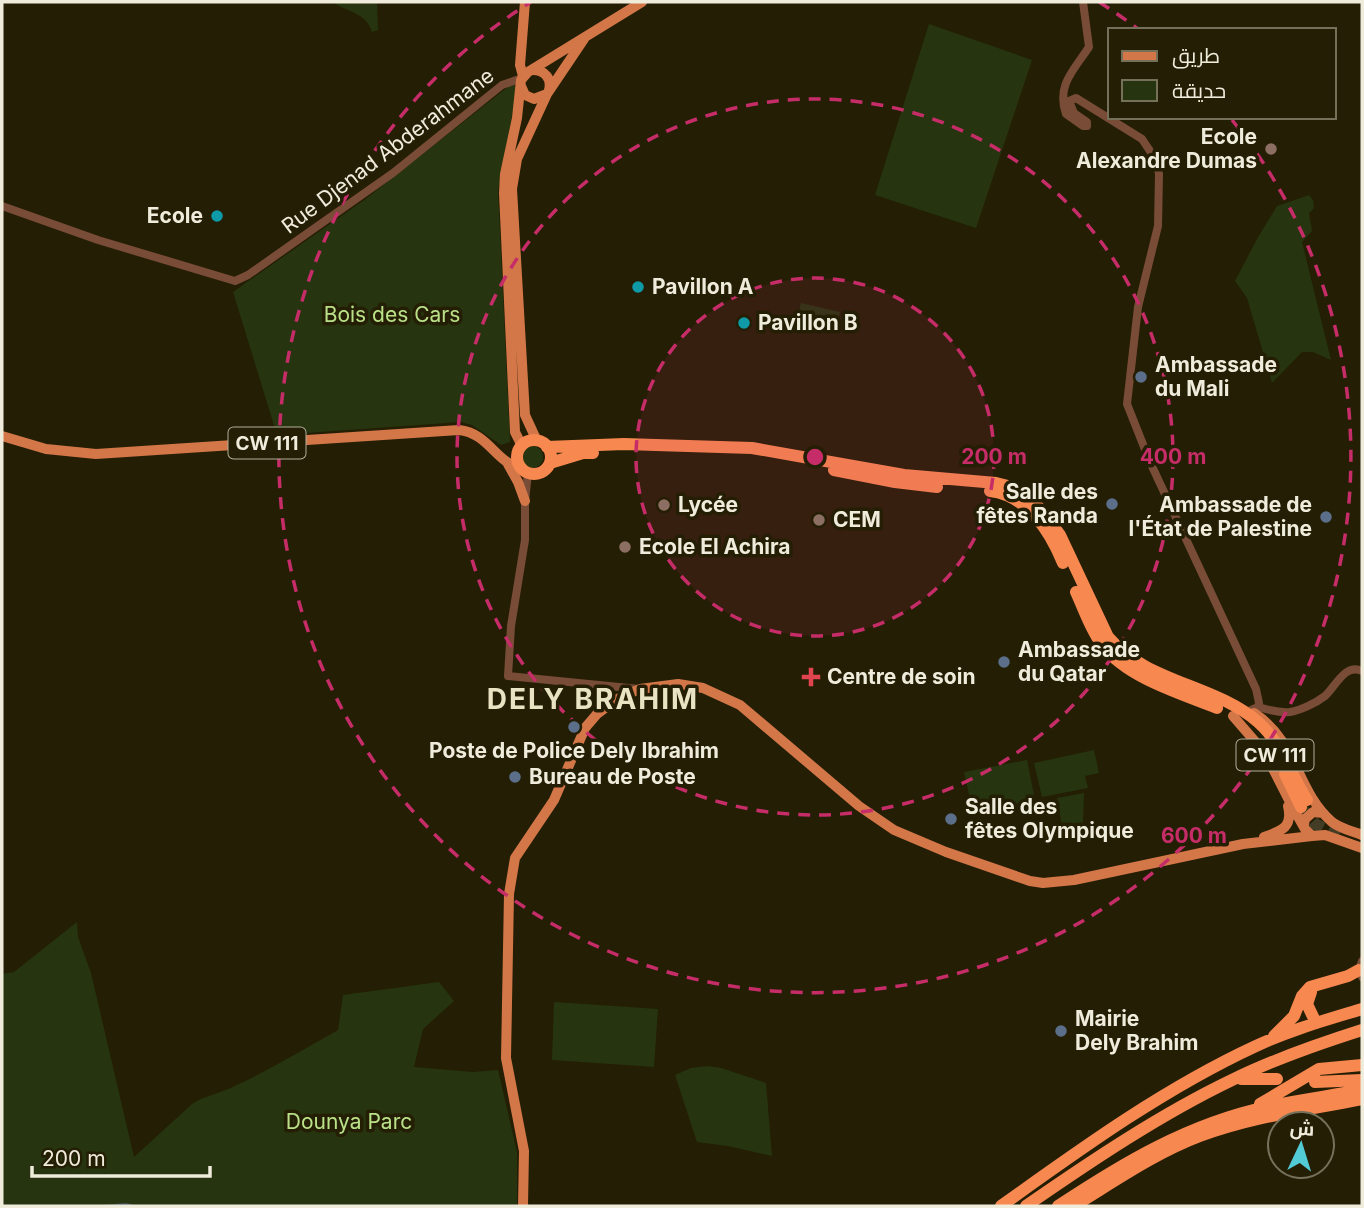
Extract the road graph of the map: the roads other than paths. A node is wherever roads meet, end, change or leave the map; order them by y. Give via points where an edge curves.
1 (525, 2) edge
2 (642, 2) edge
3 (1083, 2) edge
4 (584, 39) junction
5 (526, 76) junction
6 (548, 92) junction
7 (1108, 117) edge
8 (1111, 119) edge
9 (2, 205) edge
10 (2, 436) edge
11 (519, 441) junction
12 (542, 444) junction
13 (507, 463) junction
14 (550, 463) junction
15 (525, 470) junction
16 (525, 501) junction
17 (1362, 671) edge
18 (640, 689) junction
19 (1254, 709) junction
20 (1235, 712) junction
21 (1282, 786) junction
22 (1308, 803) junction
23 (1325, 815) junction
24 (1304, 825) junction
25 (1362, 829) edge
26 (1325, 835) junction
27 (1362, 835) edge
28 (1312, 836) junction
29 (1265, 842) junction
30 (1243, 844) junction
31 (1362, 848) edge
32 (1361, 972) edge
33 (1362, 1009) edge
34 (1316, 1023) junction
35 (1362, 1030) edge
36 (1268, 1041) junction
37 (1362, 1065) edge
38 (1277, 1079) dead end
39 (1362, 1080) edge
40 (1230, 1081) junction
41 (1315, 1082) dead end
42 (1362, 1090) edge
43 (1362, 1100) edge
44 (1239, 1114) junction
45 (523, 1206) edge
46 (1001, 1206) edge
47 (1026, 1206) edge
48 (1058, 1206) edge
49 (1074, 1206) edge

1 - 5 main road via 520,65
2 - 4 main road
3 - 7 street via 1089,47 1063,86 1066,114 1087,126 1072,111 1069,101 1076,98
4 - 5 main road
4 - 6 main road
5 - 6 main road via 538,70 547,76
5 - 6 main road via 525,95 534,99
5 - 9 street, Rue Djenad Abderahmane via 502,85 388,177 235,281 98,240
5 - 11 main road via 503,210
6 - 12 main road via 517,159 511,200 525,415
8 - 19 street via 1150,149 1159,174 1158,226 1138,307 1127,404 1256,689 1259,703
10 - 13 main road, CW 111 via 46,449 96,454 459,430 479,436
11 - 12 highway
11 - 13 main road
11 - 15 highway via 517,457
12 - 14 highway via 550,453
12 - 20 highway, CW 111 via 752,447 904,475 1012,487 1044,512 1060,535 1118,650
13 - 15 main road, CW 111
13 - 16 main road, CW 111
14 - 15 highway via 541,472
14 - 20 highway, CW 111 via 583,453 736,454 895,482 999,492 1014,498 1047,532 1101,644 1113,658 1139,675
15 - 16 street
16 - 18 street via 525,540 508,676
17 - 19 street via 1349,670 1324,696 1300,709
18 - 30 main road via 678,684 723,696 754,715 859,806 894,830 1030,881 1074,880
18 - 45 main road via 617,699 585,728 554,800 517,853 512,869 506,1058 524,1150
19 - 20 main road
19 - 22 main road via 1281,737
20 - 21 main road
20 - 22 highway, CW 111 via 1272,748
21 - 24 main road
21 - 30 main road via 1290,814 1288,824
22 - 23 main road
22 - 25 main road
23 - 24 main road via 1318,811 1308,814
23 - 26 main road via 1330,824
23 - 27 main road
24 - 28 main road
24 - 29 main road
26 - 28 main road
26 - 31 main road
28 - 29 main road
29 - 30 main road
32 - 34 highway via 1310,994 1307,1004
32 - 36 highway via 1310,987 1291,1020
33 - 34 highway
34 - 36 highway
35 - 40 highway
36 - 46 highway via 1175,1089
37 - 44 highway via 1320,1069
38 - 40 highway
39 - 41 highway
40 - 47 highway via 1122,1142
42 - 44 highway
43 - 49 highway via 1257,1119 1200,1136
44 - 48 highway via 1143,1152

